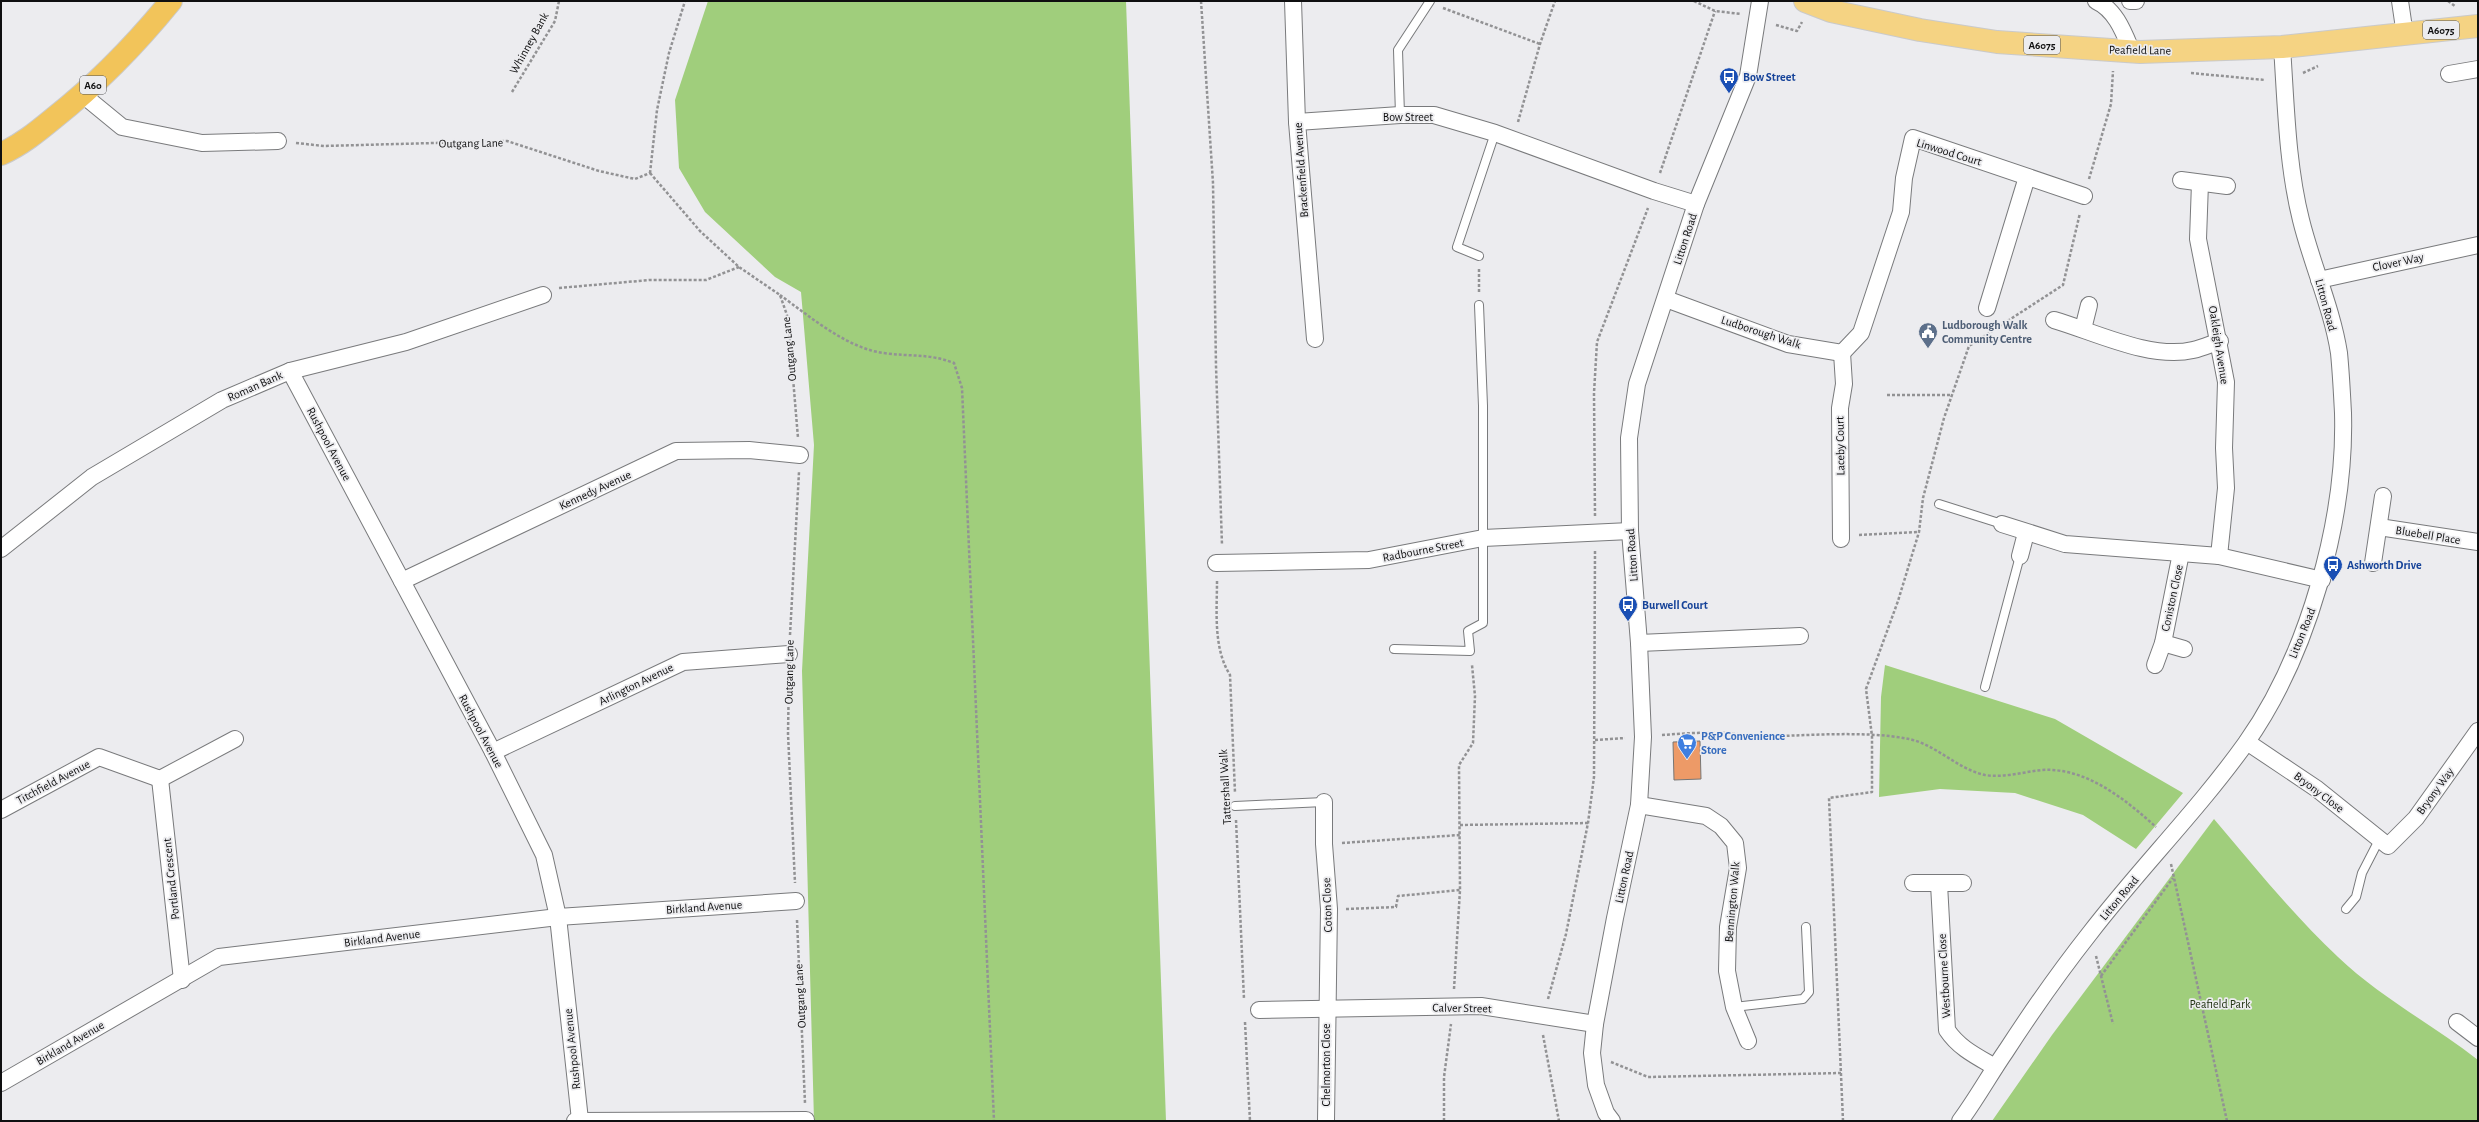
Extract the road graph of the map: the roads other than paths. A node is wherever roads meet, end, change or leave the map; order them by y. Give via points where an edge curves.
1 (171, 1) edge
2 (1293, 1) edge
3 (1805, 1) edge
4 (2096, 1) edge
5 (2130, 1) edge
6 (2136, 1) edge
7 (2400, 1) edge
8 (1430, 2) edge
9 (1759, 9) edge
10 (2478, 26) edge
11 (2405, 34) junction
12 (2282, 47) junction
13 (2123, 51) junction
14 (2478, 68) edge
15 (2449, 74) dead end
16 (83, 95) junction
17 (1400, 115) junction
18 (1297, 122) junction
19 (1494, 132) junction
20 (278, 141) road end
21 (1, 154) edge
22 (2027, 177) junction
23 (2181, 180) dead end
24 (2200, 183) junction
25 (2227, 186) dead end
26 (2084, 196) road end
27 (1696, 204) junction
28 (2478, 244) edge
29 (1479, 256) road end
30 (2319, 280) junction
31 (543, 295) road end
32 (1666, 299) junction
33 (1479, 305) road end
34 (2090, 305) dead end
35 (1987, 308) dead end
36 (2054, 320) dead end
37 (2083, 329) junction
38 (1315, 339) dead end
39 (2220, 341) junction
40 (1842, 353) junction
41 (290, 371) junction
42 (800, 455) road end
43 (2383, 496) dead end
44 (1939, 504) dead end
45 (2002, 524) joint
46 (2378, 527) junction
47 (1630, 531) junction
48 (2026, 532) junction
49 (1483, 538) junction
50 (1842, 539) dead end
51 (2478, 542) edge
52 (1, 549) edge
53 (2181, 553) junction
54 (2020, 556) joint
55 (2219, 556) junction
56 (1220, 563) road end
57 (2373, 563) dead end
58 (2322, 580) junction
59 (402, 581) junction
60 (1800, 636) dead end
61 (1639, 643) junction
62 (2162, 643) junction
63 (1394, 649) dead end
64 (2184, 649) dead end
65 (789, 654) road end
66 (2155, 665) dead end
67 (1985, 687) dead end
68 (2478, 731) edge
69 (235, 739) dead end
70 (2247, 742) junction
71 (493, 752) junction
72 (160, 778) junction
73 (1324, 802) joint
74 (1639, 805) junction
75 (1235, 806) road end
76 (1, 810) edge
77 (2384, 843) junction
78 (1913, 883) dead end
79 (1963, 883) dead end
80 (1939, 884) junction
81 (796, 901) road end
82 (2346, 909) dead end
83 (558, 917) junction
84 (1806, 927) dead end
85 (182, 980) junction
86 (1734, 1007) junction
87 (1326, 1009) junction
88 (1259, 1010) dead end
89 (2457, 1022) dead end
90 (1595, 1024) junction
91 (2478, 1038) edge
92 (1748, 1042) dead end
93 (1995, 1067) junction
94 (1, 1083) edge
95 (580, 1120) edge
96 (806, 1120) road end
97 (575, 1121) edge
98 (1326, 1121) edge
99 (1612, 1121) edge
100 (1960, 1121) edge

1 - 16 highway, A60 via 146,32
2 - 18 street, Brackenfield Avenue
3 - 13 main road, Peafield Lane / A6075 via 1831,11 1920,30 1997,42
4 - 13 street via 2112,13 2121,28
5 - 6 street
7 - 11 street
8 - 17 lane via 1398,50
9 - 27 street, Litton Road via 1748,76
10 - 11 main road, Peafield Lane / A6075
11 - 12 main road, Peafield Lane / A6075
12 - 13 main road, Peafield Lane / A6075
12 - 30 street, Litton Road via 2291,175 2301,222
14 - 15 street
16 - 20 street via 122,127 202,143
16 - 21 highway, A60 via 19,146
17 - 18 street, Bow Street
17 - 19 street, Bow Street via 1434,115
18 - 38 street, Brackenfield Avenue
19 - 27 street, Bow Street
19 - 29 lane via 1457,247
22 - 26 street, Linwood Court
22 - 35 street
22 - 40 street, Linwood Court via 1913,138 1904,178 1901,212 1888,252 1861,333
23 - 24 street
24 - 25 street
24 - 39 street, Oakleigh Avenue via 2198,240
27 - 32 street, Litton Road
28 - 30 street, Clover Way
30 - 58 street, Litton Road via 2338,352 2343,415 2341,474
31 - 41 street, Roman Bank via 406,342
32 - 40 street, Ludborough Walk via 1788,344
32 - 47 street, Litton Road via 1637,384 1629,438
33 - 49 lane
34 - 37 street
36 - 37 street
37 - 39 street via 2138,347 2163,352 2192,350
39 - 55 street, Oakleigh Avenue via 2226,382 2226,488
40 - 50 street, Laceby Court
41 - 52 street, Roman Bank via 222,400 92,477
41 - 59 street, Rushpool Avenue
42 - 59 street, Kennedy Avenue via 749,450 676,451
43 - 46 street, Bluebell Place
44 - 45 lane
45 - 48 street
46 - 51 street, Bluebell Place
46 - 57 street, Bluebell Place
47 - 49 street, Radbourne Street
47 - 61 street, Litton Road
48 - 53 street via 2065,544
48 - 54 street
49 - 56 street, Radbourne Street via 1369,560
49 - 63 lane via 1483,624 1468,631 1470,651
53 - 55 street
53 - 62 street, Coniston Close
54 - 67 lane
55 - 58 street
58 - 70 street, Litton Road via 2292,660
59 - 71 street, Rushpool Avenue
60 - 61 street
61 - 74 street, Litton Road via 1642,737
62 - 64 street, Coniston Close
62 - 66 street, Coniston Close
65 - 71 street, Arlington Avenue via 683,662
68 - 77 street, Bryony Way via 2416,818
69 - 72 street
70 - 77 street, Bryony Close via 2317,789
70 - 93 street, Litton Road via 2170,839 2091,932
71 - 83 street, Rushpool Avenue via 544,855
72 - 76 street, Titchfield Avenue via 99,757
72 - 85 street, Portland Crescent
73 - 75 lane
73 - 87 street, Coton Close via 1329,909
74 - 86 street, Bennington Walk via 1706,816 1721,826 1735,843 1738,868 1728,927 1727,971
74 - 90 street, Litton Road
77 - 82 lane via 2362,873 2356,897
78 - 80 street
79 - 80 street
80 - 93 street, Westbourne Close via 1947,1030 1955,1042
81 - 83 street, Birkland Avenue
83 - 85 street, Birkland Avenue via 219,957
83 - 95 street, Rushpool Avenue
84 - 86 lane via 1808,992 1803,999
85 - 94 street, Birkland Avenue
86 - 92 street, Bennington Walk
87 - 88 street, Calver Street
87 - 90 street, Calver Street via 1481,1006
87 - 98 street, Chelmorton Close
89 - 91 street
90 - 99 street, Litton Road via 1592,1054 1596,1085 1606,1113
93 - 100 street, Litton Road via 1978,1097
95 - 96 street
95 - 97 street

